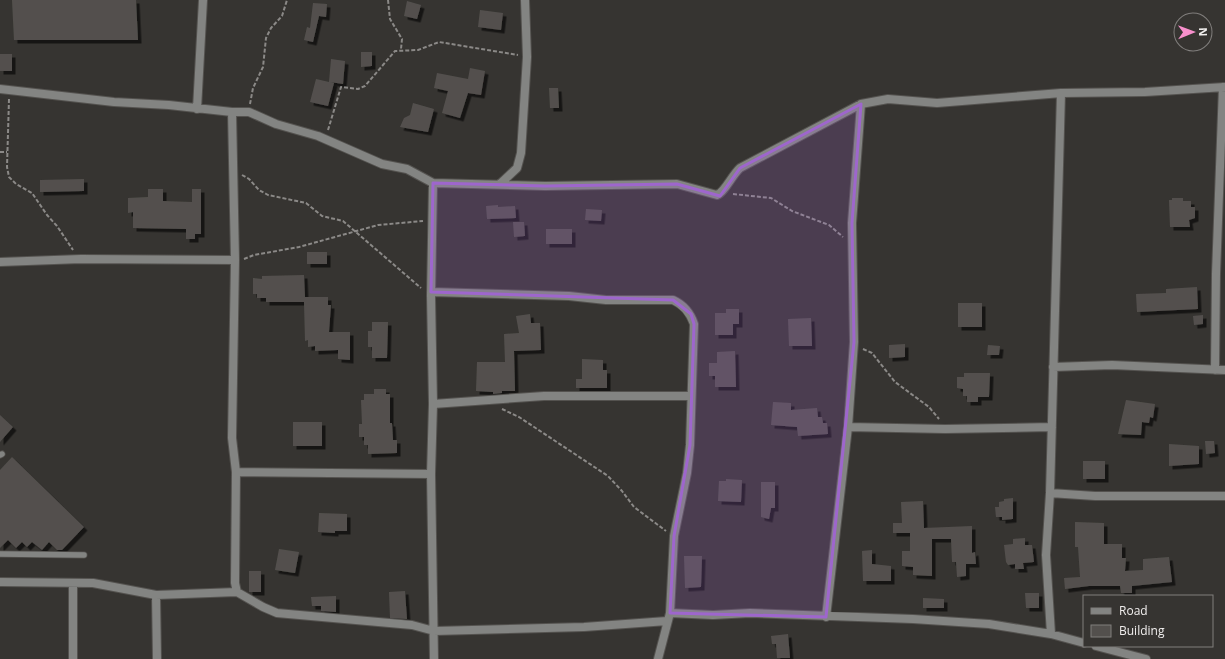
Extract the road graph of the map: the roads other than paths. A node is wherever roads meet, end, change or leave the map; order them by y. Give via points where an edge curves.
1 (203, 0) edge
2 (525, 0) edge
3 (1224, 87) edge
4 (0, 89) edge
5 (1062, 93) junction
6 (861, 104) junction
7 (197, 109) junction
8 (232, 112) junction
9 (433, 183) junction
10 (500, 184) junction
11 (0, 262) edge
12 (235, 263) junction
13 (431, 294) junction
14 (1053, 367) junction
15 (1215, 370) junction
16 (1225, 370) edge
17 (690, 396) junction
18 (433, 404) junction
19 (848, 427) junction
20 (1052, 427) junction
21 (236, 472) junction
22 (431, 474) junction
23 (1050, 493) junction
24 (1225, 496) edge
25 (0, 554) edge
26 (84, 555) dead end
27 (0, 582) edge
28 (73, 583) junction
29 (237, 592) junction
30 (156, 595) junction
31 (669, 617) junction
32 (826, 617) junction
33 (434, 632) junction
34 (1051, 634) junction
35 (1083, 643) edge
36 (1100, 647) edge
37 (73, 659) edge
38 (157, 659) edge
39 (434, 659) edge
40 (658, 659) edge
41 (1146, 659) edge

1 - 7 street
2 - 10 street via 527,57 520,161 512,174
3 - 5 street via 1146,92
3 - 15 street via 1216,274
4 - 7 street
5 - 6 street via 936,103 888,100
5 - 14 street
6 - 10 street via 740,168 719,195 677,184
6 - 19 street via 852,223 854,342
7 - 8 street
8 - 9 street via 249,112 276,124 313,134 382,164 407,169
8 - 12 street
9 - 10 street
9 - 13 street
11 - 12 street via 81,259
12 - 21 street via 232,438
13 - 17 street via 673,300 690,314 694,324
13 - 18 street
14 - 15 street via 1112,365
14 - 20 street
15 - 16 street
17 - 18 street via 544,396 489,402
17 - 31 street via 690,445 674,536
18 - 22 street
19 - 20 street
19 - 32 street
20 - 23 street
21 - 22 street
21 - 29 street via 234,583
22 - 33 street
23 - 24 street via 1095,496
23 - 34 street via 1046,555
25 - 26 lane
27 - 28 street
28 - 30 street via 104,585
28 - 37 street
29 - 30 street
29 - 33 street via 277,613 412,625
30 - 38 street
31 - 32 street via 750,613
31 - 33 street via 584,627
31 - 40 street
32 - 34 street via 913,618 981,623
33 - 39 street
34 - 35 street
36 - 41 street

